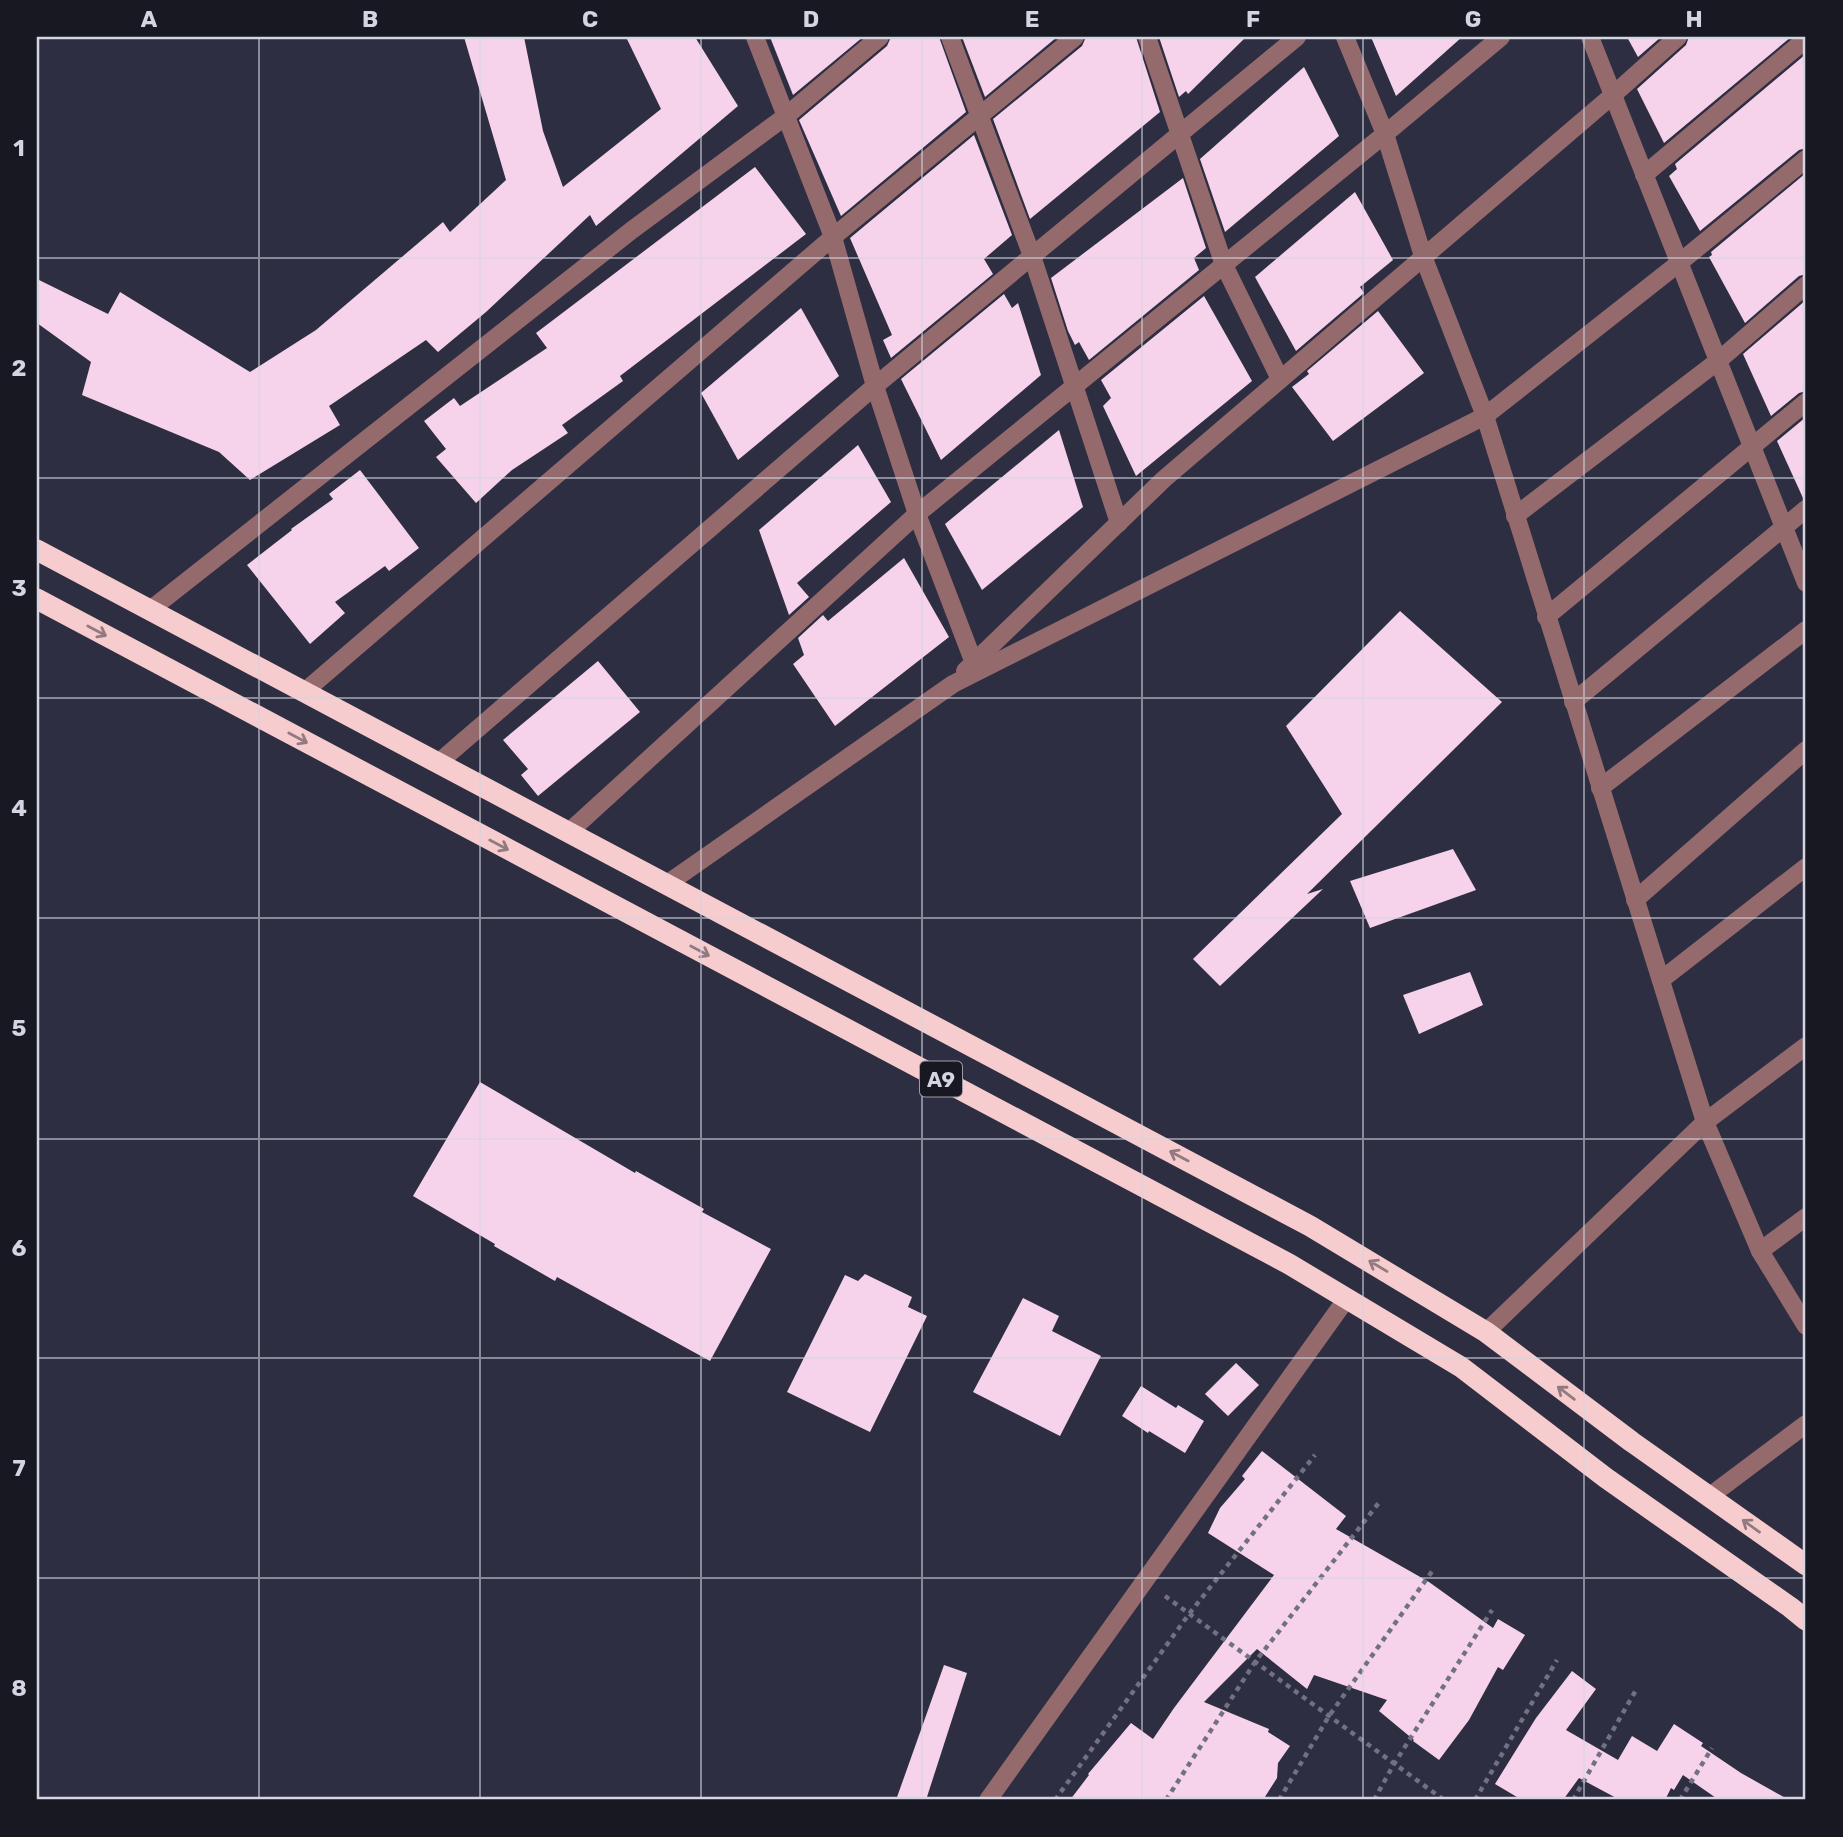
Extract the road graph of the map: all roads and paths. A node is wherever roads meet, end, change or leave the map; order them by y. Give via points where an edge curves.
1 (755, 37) edge
2 (880, 37) edge
3 (950, 37) edge
4 (1075, 37) edge
5 (1147, 37) edge
6 (1297, 37) edge
7 (1345, 37) edge
8 (1501, 37) edge
9 (1590, 37) edge
10 (1678, 37) edge
11 (1806, 39) edge
12 (1613, 95) junction
13 (786, 116) junction
14 (979, 116) junction
15 (1180, 133) junction
16 (1385, 134) junction
17 (1806, 159) edge
18 (1644, 175) junction
19 (833, 237) junction
20 (1032, 256) junction
21 (1423, 256) junction
22 (1679, 263) junction
23 (1224, 265) junction
24 (1806, 285) edge
25 (1718, 361) junction
26 (1280, 379) junction
27 (1075, 385) junction
28 (875, 386) junction
29 (1806, 402) edge
30 (1485, 416) junction
31 (1752, 447) junction
32 (1806, 509) edge
33 (916, 514) junction
34 (1515, 516) junction
35 (1119, 523) junction
36 (1784, 527) junction
37 (37, 550) edge
38 (1806, 583) edge
39 (37, 599) edge
40 (150, 610) junction
41 (1546, 617) junction
42 (1806, 630) edge
43 (974, 663) junction
44 (953, 684) junction
45 (304, 692) junction
46 (1573, 702) junction
47 (1806, 750) edge
48 (438, 763) junction
49 (1600, 788) junction
50 (569, 832) junction
51 (1806, 867) edge
52 (667, 884) junction
53 (1635, 900) junction
54 (1661, 980) junction
55 (1806, 1046) edge
56 (1705, 1122) junction
57 (1806, 1217) edge
58 (1760, 1251) junction
59 (1347, 1297) junction
60 (1806, 1326) edge
61 (1486, 1332) junction
62 (1806, 1424) edge
63 (1315, 1455) dead end
64 (1710, 1496) junction
65 (1381, 1500) dead end
66 (1806, 1565) edge
67 (1433, 1570) dead end
68 (1144, 1581) junction
69 (1492, 1610) dead end
70 (1189, 1614) junction
71 (1806, 1620) edge
72 (1558, 1660) dead end
73 (1255, 1662) junction
74 (1636, 1690) dead end
75 (1329, 1716) junction
76 (1713, 1748) dead end
77 (1394, 1764) junction
78 (988, 1800) edge
79 (1055, 1800) edge
80 (1166, 1800) edge
81 (1279, 1800) edge
82 (1374, 1800) edge
83 (1444, 1800) edge
84 (1475, 1800) edge
85 (1573, 1800) edge
86 (1680, 1800) edge

1 - 13 street
2 - 13 street
3 - 14 street
4 - 14 street
5 - 15 street
6 - 15 street
7 - 16 street
8 - 16 street
9 - 12 street
10 - 12 street
11 - 18 street
12 - 18 street
12 - 21 street
13 - 19 street
13 - 40 street via 632,230
14 - 19 street
14 - 20 street
15 - 20 street
15 - 23 street
16 - 21 street
16 - 23 street
17 - 22 street
18 - 22 street
19 - 28 street
19 - 45 street
20 - 27 street
20 - 28 street
21 - 26 street
21 - 30 street
22 - 25 street
22 - 30 street
23 - 26 street
23 - 27 street
24 - 25 street
25 - 31 street
25 - 34 street
26 - 35 street
27 - 33 street
27 - 35 street
28 - 33 street
28 - 48 street
29 - 31 street
30 - 34 street
30 - 44 street
31 - 36 street
31 - 41 street
32 - 36 street
33 - 43 street
33 - 50 street
34 - 41 street
35 - 43 street
36 - 38 street
36 - 46 street
37 - 40 highway, A9
39 -> 59 highway, A9
40 - 45 highway, A9
41 - 46 street
42 - 49 street
43 - 44 street
44 - 52 street
45 - 48 highway, A9
46 - 49 street
47 - 53 street
48 - 50 highway, A9
49 - 53 street
50 - 52 highway, A9
51 - 54 street
61 -> 52 highway, A9 via 1310,1226
53 - 54 street
54 - 56 street
55 - 56 street
56 - 58 street
56 - 61 street
57 - 58 street
58 - 60 street
59 - 68 street
59 - 71 highway, A9 via 1461,1367 1606,1478
64 -> 61 highway, A9
62 - 64 street
63 - 70 path
66 -> 64 highway, A9
65 - 73 path
67 - 75 path
68 - 70 path
68 - 78 street
69 - 77 path
70 - 73 path
70 - 79 path
72 - 84 path
73 - 75 path
73 - 80 path
74 - 85 path
75 - 77 path
75 - 81 path
76 - 86 path
77 - 82 path
77 - 83 path

